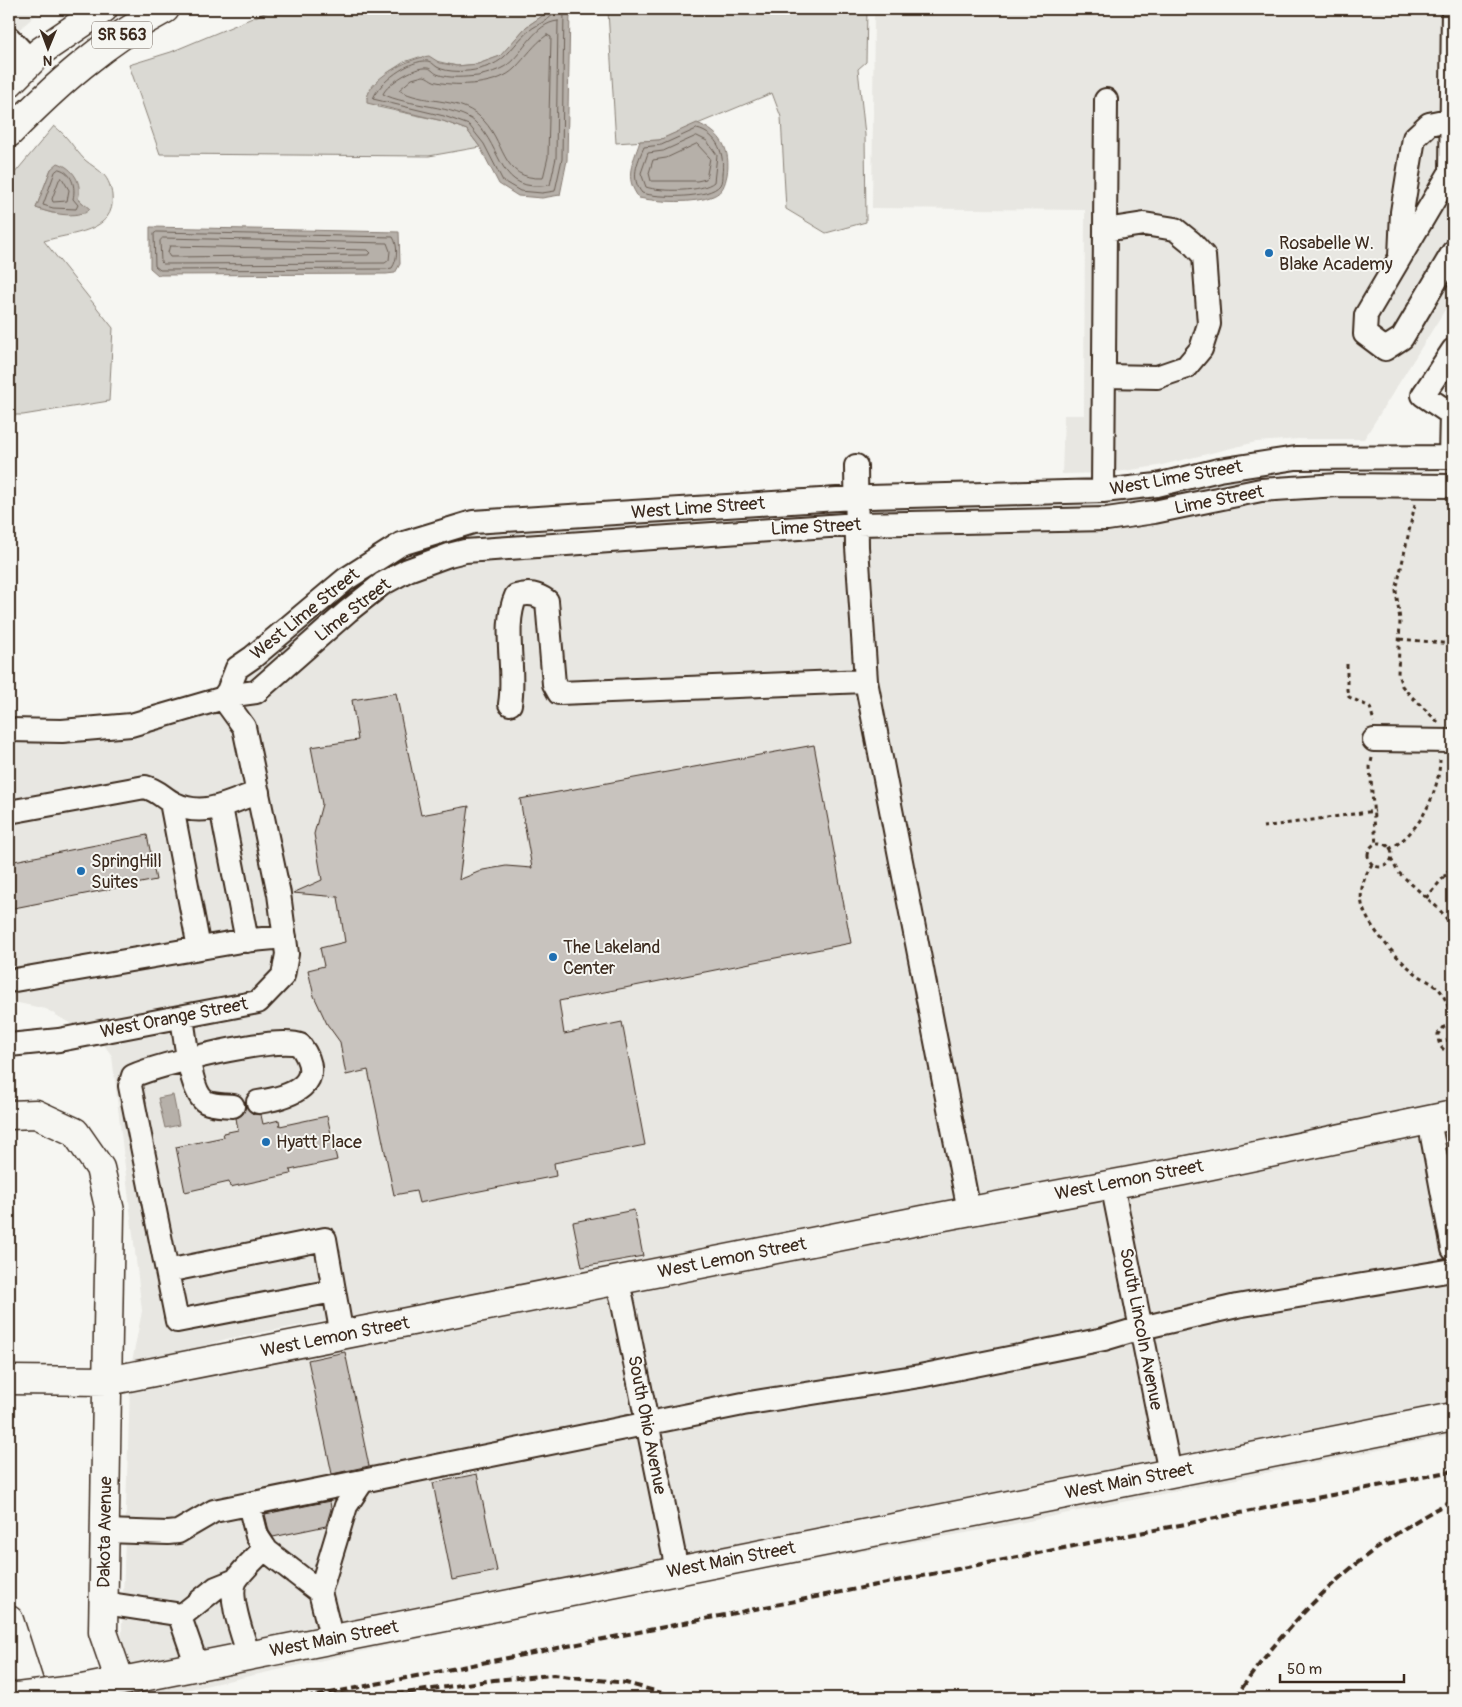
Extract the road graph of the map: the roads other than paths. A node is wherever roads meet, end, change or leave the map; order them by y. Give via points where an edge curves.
1 (103, 9) edge
2 (126, 9) edge
3 (165, 9) edge
4 (1452, 9) edge
5 (9, 38) edge
6 (30, 62) junction
7 (9, 83) edge
8 (57, 87) junction
9 (1452, 93) edge
10 (1106, 100) dead end
11 (9, 109) edge
12 (1452, 119) edge
13 (9, 133) edge
14 (1105, 230) junction
15 (1453, 252) edge
16 (1400, 257) junction
17 (1453, 350) edge
18 (1104, 376) junction
19 (1451, 457) edge
20 (856, 466) dead end
21 (1453, 486) edge
22 (1103, 491) junction
23 (857, 497) junction
24 (858, 524) junction
25 (866, 681) junction
26 (223, 698) junction
27 (510, 704) dead end
28 (9, 730) edge
29 (1374, 740) dead end
30 (1447, 741) edge
31 (258, 792) junction
32 (171, 802) junction
33 (222, 807) junction
34 (9, 812) edge
35 (285, 937) junction
36 (248, 941) junction
37 (199, 948) junction
38 (9, 981) edge
39 (182, 1017) junction
40 (9, 1045) edge
41 (190, 1060) junction
42 (258, 1102) dead end
43 (233, 1106) dead end
44 (9, 1115) edge
45 (1441, 1117) edge
46 (1112, 1184) junction
47 (969, 1211) junction
48 (1453, 1249) edge
49 (1453, 1269) edge
50 (167, 1271) junction
51 (616, 1280) junction
52 (333, 1291) junction
53 (1141, 1328) junction
54 (342, 1336) junction
55 (9, 1380) edge
56 (108, 1381) junction
57 (1453, 1417) edge
58 (647, 1423) junction
59 (1170, 1473) junction
60 (362, 1482) junction
61 (250, 1504) junction
62 (105, 1531) junction
63 (265, 1548) junction
64 (677, 1570) junction
65 (236, 1580) junction
66 (320, 1592) junction
67 (104, 1603) junction
68 (180, 1618) junction
69 (10, 1621) edge
70 (332, 1640) junction
71 (249, 1656) junction
72 (197, 1666) junction
73 (120, 1681) junction
74 (9, 1698) edge
75 (34, 1698) edge

1 - 6 main road, SR 563
2 - 8 main road via 77,49
3 - 8 main road, SR 563 via 138,23
4 - 9 street
5 - 6 street
6 - 7 main road, SR 563
6 - 11 main road via 21,89
8 - 13 main road, SR 563
9 - 12 street
10 - 14 street
12 - 16 street via 1451,172
12 - 16 street via 1429,124 1414,138 1402,212
14 - 18 street
14 - 18 street via 1144,224 1175,229 1191,242 1204,256 1209,324 1201,349 1186,368 1157,377
15 - 16 street via 1402,338 1385,349 1366,334 1366,315
17 - 19 street via 1423,394 1451,414
18 - 22 street
19 - 22 street, West Lime Street via 1296,458 1218,470 1157,485
20 - 23 street
21 - 24 street, Lime Street via 1338,485 1261,490 1107,519
22 - 23 street, West Lime Street
23 - 24 street
23 - 26 street, West Lime Street via 473,522 447,529 401,544 346,579 237,668
24 - 25 street
24 - 26 street, Lime Street via 554,544 449,555 408,570 382,584 256,692
25 - 27 street via 559,693 554,684 547,602 527,593 516,596 510,609 513,686
25 - 47 street
26 - 28 street via 131,725 62,731
26 - 31 street, West Orange Street via 244,727
29 - 30 street
31 - 33 street
31 - 35 street, West Orange Street
32 - 33 street via 195,810
32 - 34 street via 154,789 145,787
32 - 37 street
33 - 36 street
35 - 36 street
35 - 39 street, West Orange Street via 287,954 283,976 258,1002
36 - 37 street
37 - 38 street
39 - 40 street, West Orange Street via 60,1040
39 - 41 street
41 - 42 street via 274,1042 292,1041 300,1045 309,1062 309,1074 304,1085 281,1099
41 - 43 street via 198,1096 214,1105
41 - 50 street via 146,1070 133,1076 130,1086
44 - 56 main road, Dakota Avenue via 36,1114 75,1132 100,1168 110,1211
45 - 46 main road, West Lemon Street
45 - 48 street
46 - 47 main road, West Lemon Street
46 - 53 street, South Lincoln Avenue
47 - 51 main road, West Lemon Street
49 - 53 street via 1305,1293
50 - 52 street via 177,1321
50 - 52 street via 325,1239
51 - 54 main road, West Lemon Street
51 - 58 street, South Ohio Avenue
52 - 54 street
53 - 58 street via 1104,1339 920,1376
53 - 59 street, South Lincoln Avenue
54 - 56 main road, West Lemon Street
55 - 56 main road, West Lemon Street
56 - 62 main road, Dakota Avenue
57 - 59 main road, West Main Street
58 - 60 street
58 - 64 street, South Ohio Avenue
59 - 64 main road, West Main Street
60 - 61 street
60 - 66 street via 346,1506
61 - 62 street via 214,1511 178,1532 168,1534
61 - 63 street via 257,1536
62 - 67 main road, Dakota Avenue
63 - 65 street
63 - 66 street
64 - 70 main road, West Main Street
65 - 68 street via 216,1588
65 - 71 street via 234,1600
66 - 70 street
67 - 68 street via 176,1614
67 - 73 main road, Dakota Avenue via 103,1632
68 - 72 street
69 - 75 main road
70 - 71 main road, West Main Street
71 - 72 main road, West Main Street
72 - 73 main road, West Main Street
73 - 74 main road, West Main Street, bridge

